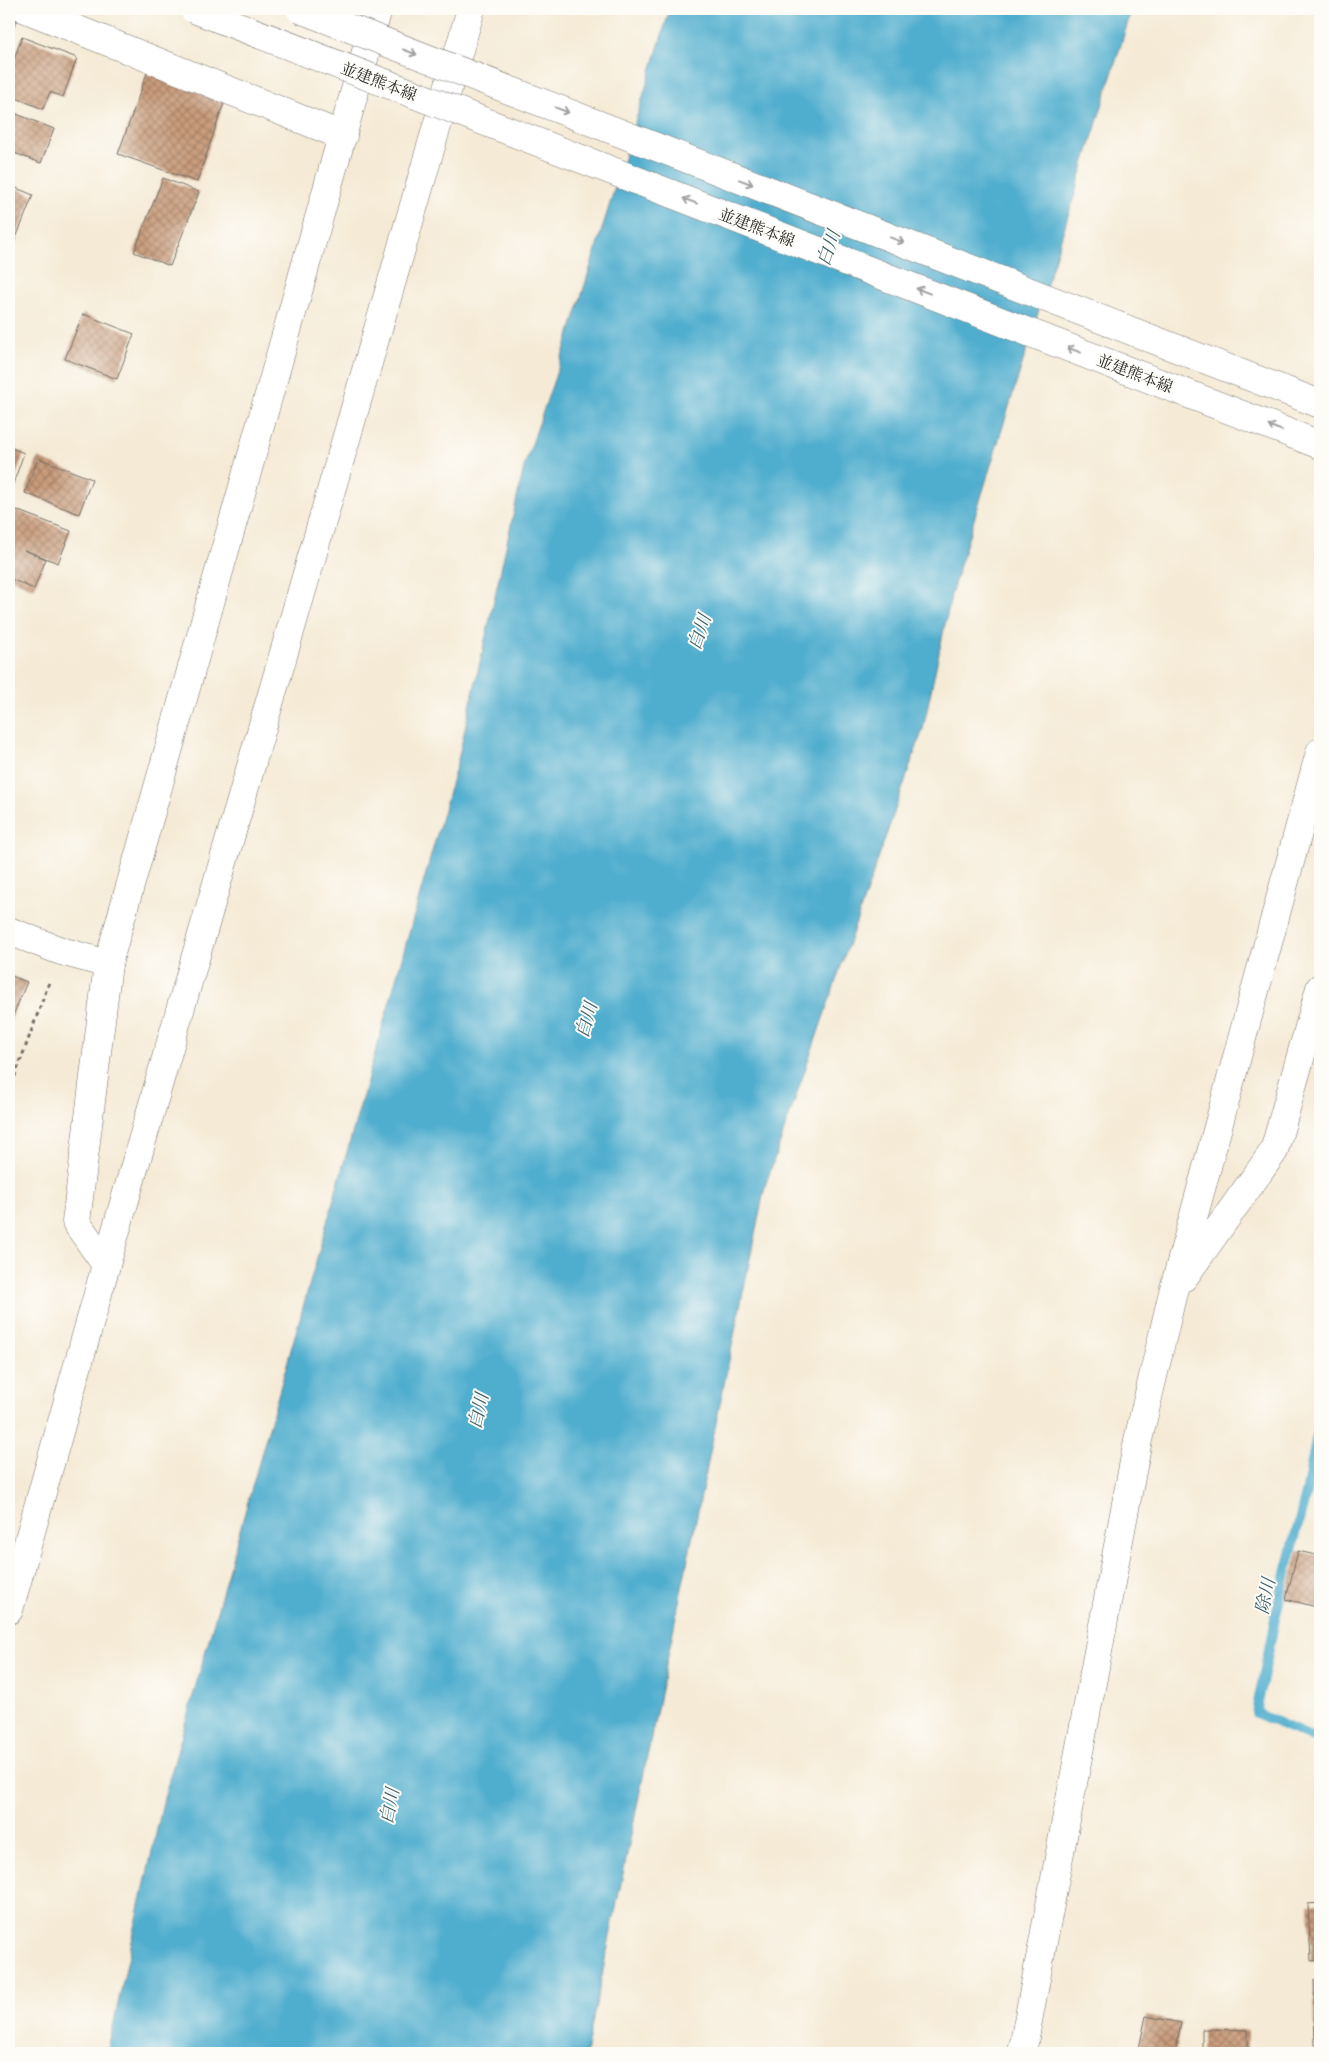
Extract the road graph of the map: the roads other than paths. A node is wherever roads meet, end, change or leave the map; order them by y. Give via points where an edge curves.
1 (26, 9) edge
2 (194, 9) edge
3 (300, 9) edge
4 (378, 9) edge
5 (472, 9) edge
6 (343, 136) junction
7 (1320, 404) edge
8 (1320, 445) edge
9 (1320, 752) edge
10 (9, 931) edge
11 (108, 964) junction
12 (1320, 988) edge
13 (106, 1265) junction
14 (1173, 1292) junction
15 (9, 1610) edge
16 (1022, 2053) edge

1 - 6 street
8 -> 2 street, 並建熊本線, bridge
3 -> 7 street, bridge
4 - 6 street
5 - 13 street
6 - 11 street
9 - 14 street
10 - 11 street via 61,952
11 - 13 street via 76,1222
12 - 14 street via 1274,1151
13 - 15 street
14 - 16 street via 1138,1440

